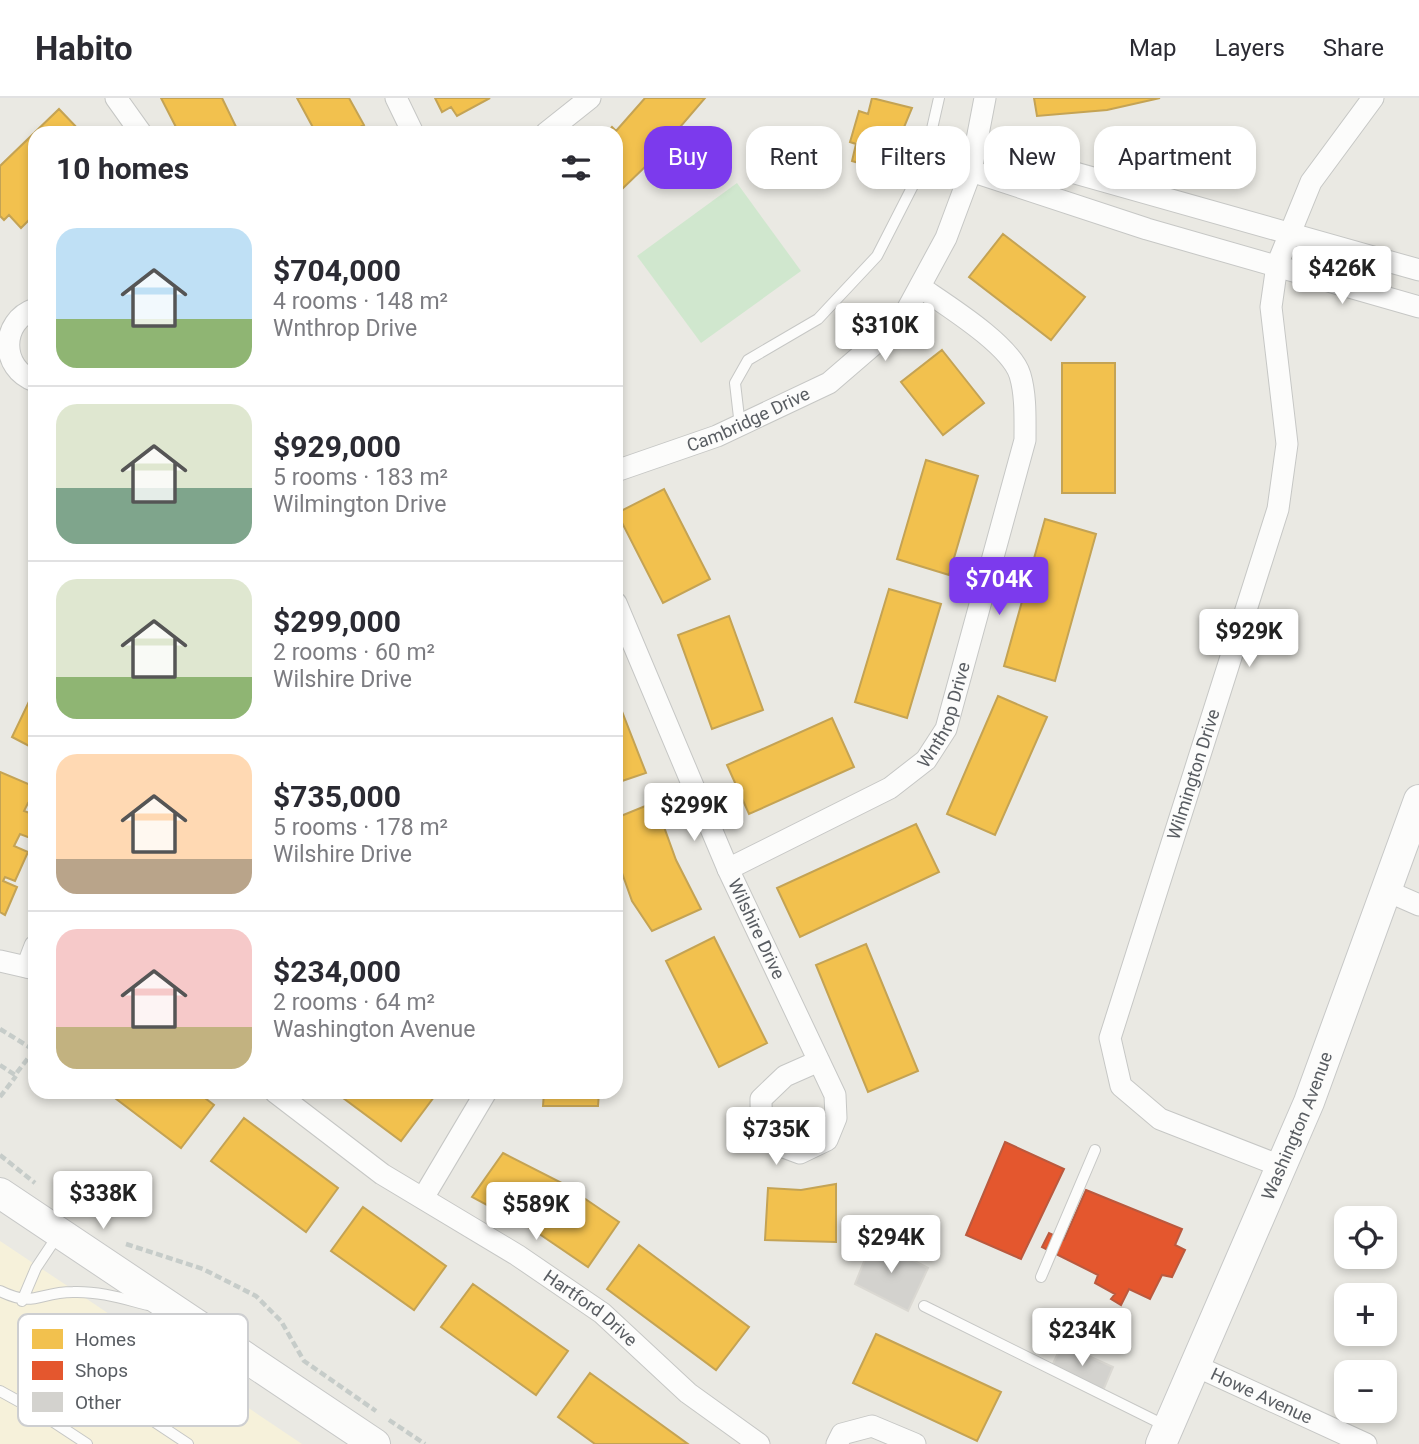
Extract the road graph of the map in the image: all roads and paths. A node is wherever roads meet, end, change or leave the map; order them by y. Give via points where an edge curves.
1 (116, 98) edge
2 (396, 98) edge
3 (590, 98) edge
4 (939, 98) edge
5 (985, 98) edge
6 (1373, 98) edge
7 (136, 126) edge
8 (410, 126) edge
9 (555, 126) edge
10 (976, 145) junction
11 (971, 171) junction
12 (1288, 234) junction
13 (1277, 265) junction
14 (1419, 270) edge
15 (920, 287) junction
16 (1419, 307) edge
17 (28, 309) edge
18 (28, 378) edge
19 (740, 426) junction
20 (623, 468) edge
21 (623, 621) edge
22 (1419, 800) edge
23 (728, 869) junction
24 (1387, 891) junction
25 (1419, 905) edge
26 (0, 961) edge
27 (28, 967) edge
28 (0, 1029) edge
29 (28, 1045) edge
30 (28, 1058) edge
31 (819, 1061) dead end
32 (0, 1065) edge
33 (16, 1075) dead end
34 (0, 1097) edge
35 (284, 1099) edge
36 (482, 1099) edge
37 (1095, 1150) dead end
38 (0, 1155) edge
39 (1283, 1167) junction
40 (45, 1191) dead end
41 (0, 1193) edge
42 (423, 1198) junction
43 (60, 1233) junction
44 (119, 1241) dead end
45 (1041, 1278) dead end
46 (0, 1291) edge
47 (22, 1301) junction
48 (924, 1306) dead end
49 (178, 1312) junction
50 (181, 1314) edge
51 (248, 1359) edge
52 (1196, 1366) junction
53 (0, 1391) edge
54 (18, 1401) edge
55 (60, 1426) edge
56 (161, 1426) edge
57 (1165, 1436) edge
58 (87, 1444) edge
59 (188, 1444) edge
60 (375, 1444) edge
61 (425, 1444) edge
62 (759, 1444) edge
63 (836, 1444) edge
64 (915, 1444) edge
65 (1366, 1444) edge

1 - 7 street
2 - 8 street
3 - 9 street
4 - 19 lane via 924,164 877,256 818,318 748,360 735,383
5 - 10 street, Cambridge Drive
6 - 12 street, Wilmington Drive via 1311,182
10 - 11 street, Cambridge Drive
10 - 12 street
11 - 13 street via 1147,229
11 - 15 street, Cambridge Drive via 946,238
12 - 13 street, Wilmington Drive
12 - 14 street
13 - 16 street
13 - 39 street, Wilmington Drive via 1271,307 1287,444 1278,509 1110,1038 1121,1086 1160,1119
15 - 19 street, Cambridge Drive via 901,321 829,383
15 - 23 street, Wnthrop Drive via 988,334 1020,373 1025,414 1025,440 946,729 926,760 890,788
17 - 18 street via 10,327 6,341 14,368
19 - 20 street, Cambridge Drive
21 - 23 street, Wilshire Drive
22 - 24 main road, Washington Avenue
23 - 31 street, Wilshire Drive
24 - 25 street
24 - 39 main road, Washington Avenue
26 - 27 street
28 - 29 path
30 - 32 path via 15,1075
33 - 34 path
35 - 42 street, Hartford Drive via 382,1174
36 - 42 street
37 - 45 lane
38 - 40 path
39 - 52 main road, Washington Avenue
41 - 43 main road
42 - 62 street, Hartford Drive via 602,1313 688,1393
43 - 47 lane via 36,1268
43 - 49 main road
44 - 61 path via 203,1269 256,1296 281,1321 304,1361
46 - 47 lane
47 - 49 lane via 75,1292
48 - 57 lane
49 - 50 main road
51 - 60 main road
52 - 57 main road, Washington Avenue
52 - 65 street, Howe Avenue
53 - 54 lane
55 - 58 lane
56 - 59 lane
63 - 64 street via 842,1434 872,1426

